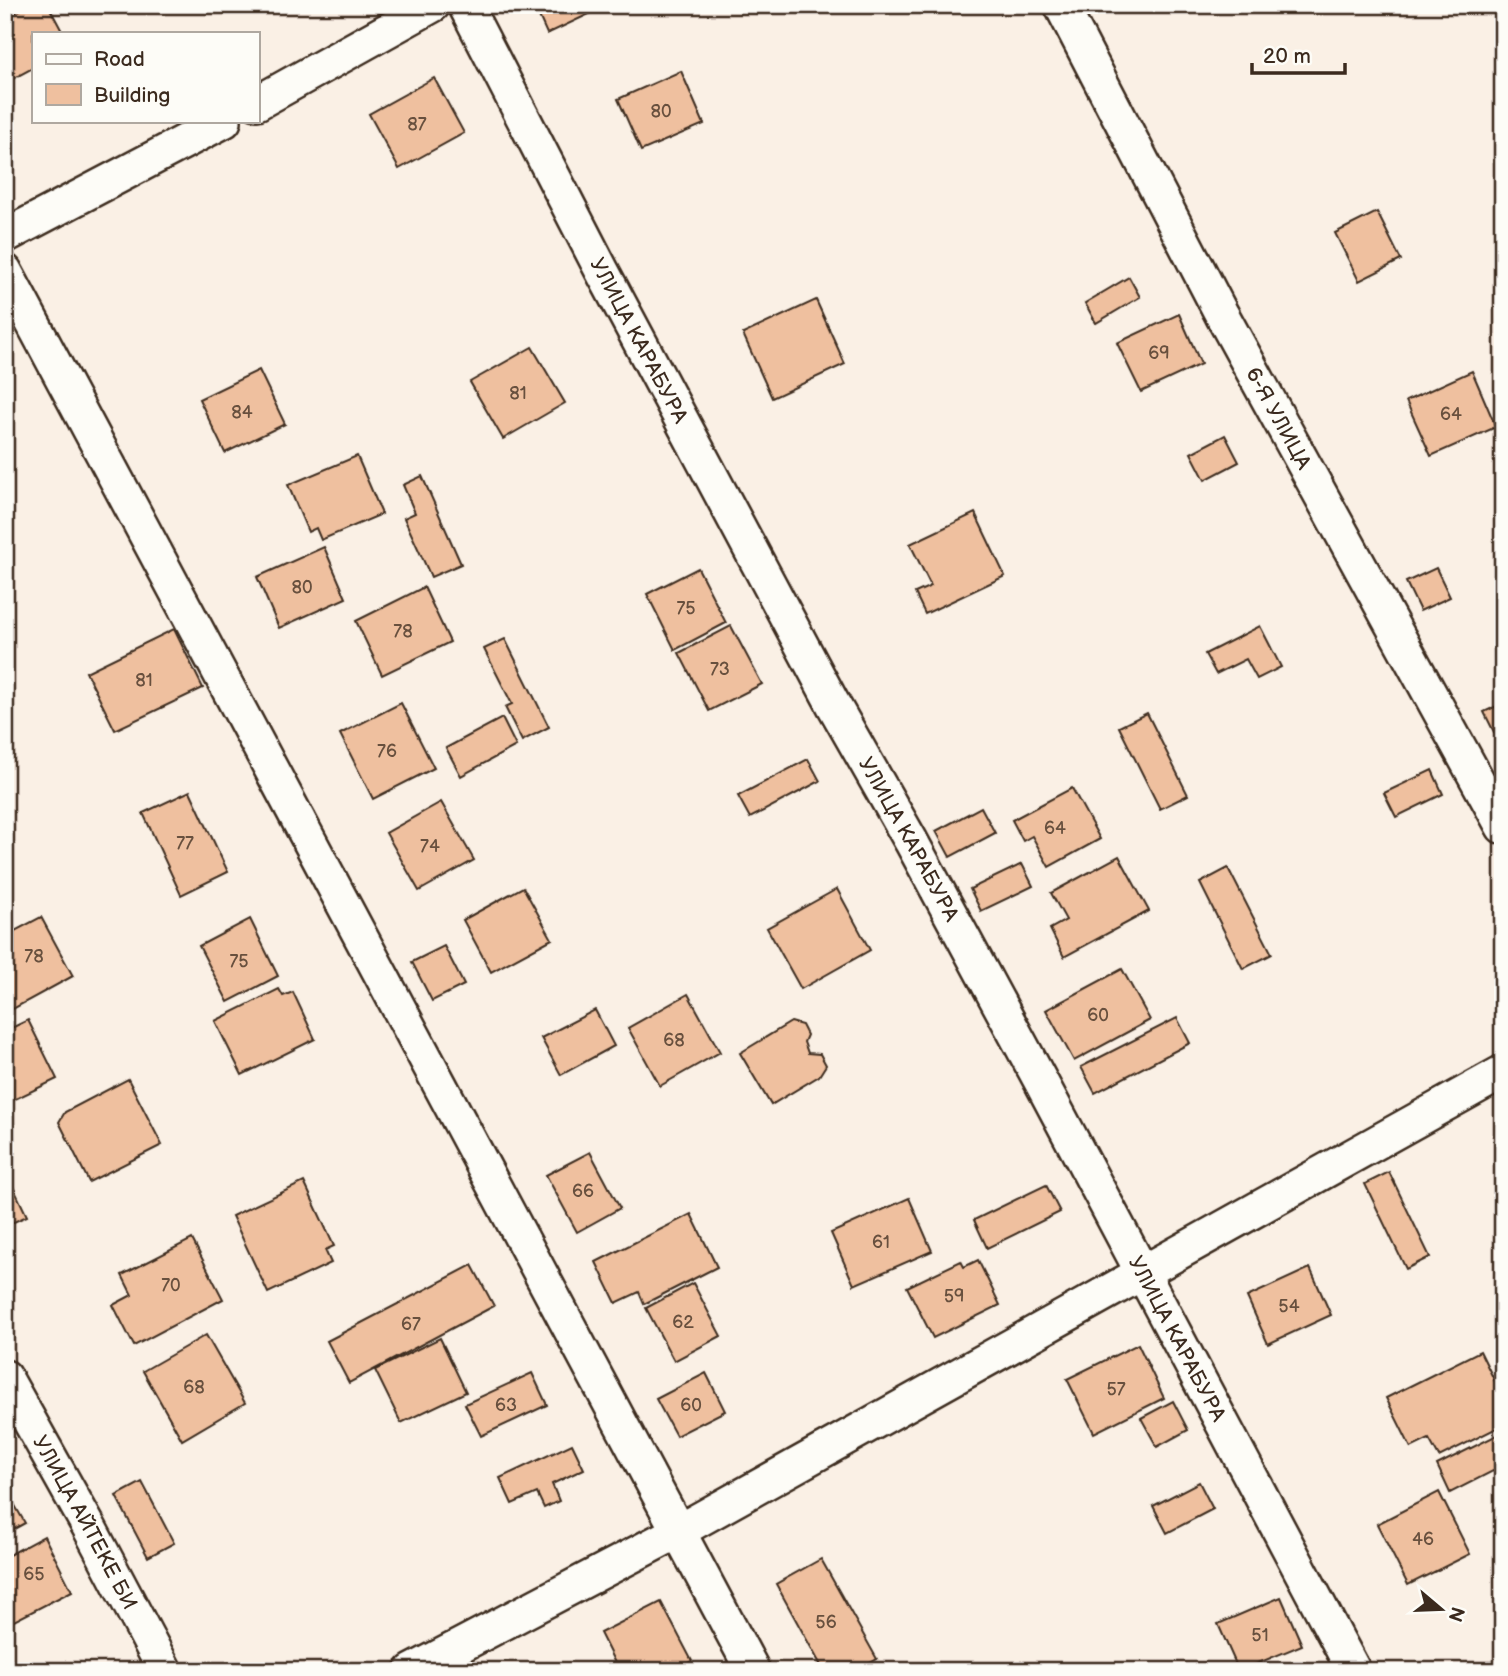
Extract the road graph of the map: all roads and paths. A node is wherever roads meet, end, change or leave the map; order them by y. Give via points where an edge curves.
1 (433, 5) edge
2 (465, 5) edge
3 (1061, 5) edge
4 (259, 102) edge
5 (222, 122) edge
6 (5, 236) edge
7 (5, 271) edge
8 (1503, 827) edge
9 (1503, 1072) edge
10 (1141, 1273) junction
11 (5, 1377) edge
12 (677, 1532) junction
13 (164, 1671) edge
14 (412, 1671) edge
15 (753, 1671) edge
16 (1354, 1671) edge

1 - 4 street
2 - 10 street, УЛИЦА КАРАБУРА via 601,269
3 - 8 street, 6-Я УЛИЦА via 1222,315
5 - 6 street
7 - 12 street
9 - 10 street
10 - 12 street
10 - 16 street, УЛИЦА КАРАБУРА
11 - 13 street, УЛИЦА АЙТЕКЕ БИ
12 - 14 street
12 - 15 street

